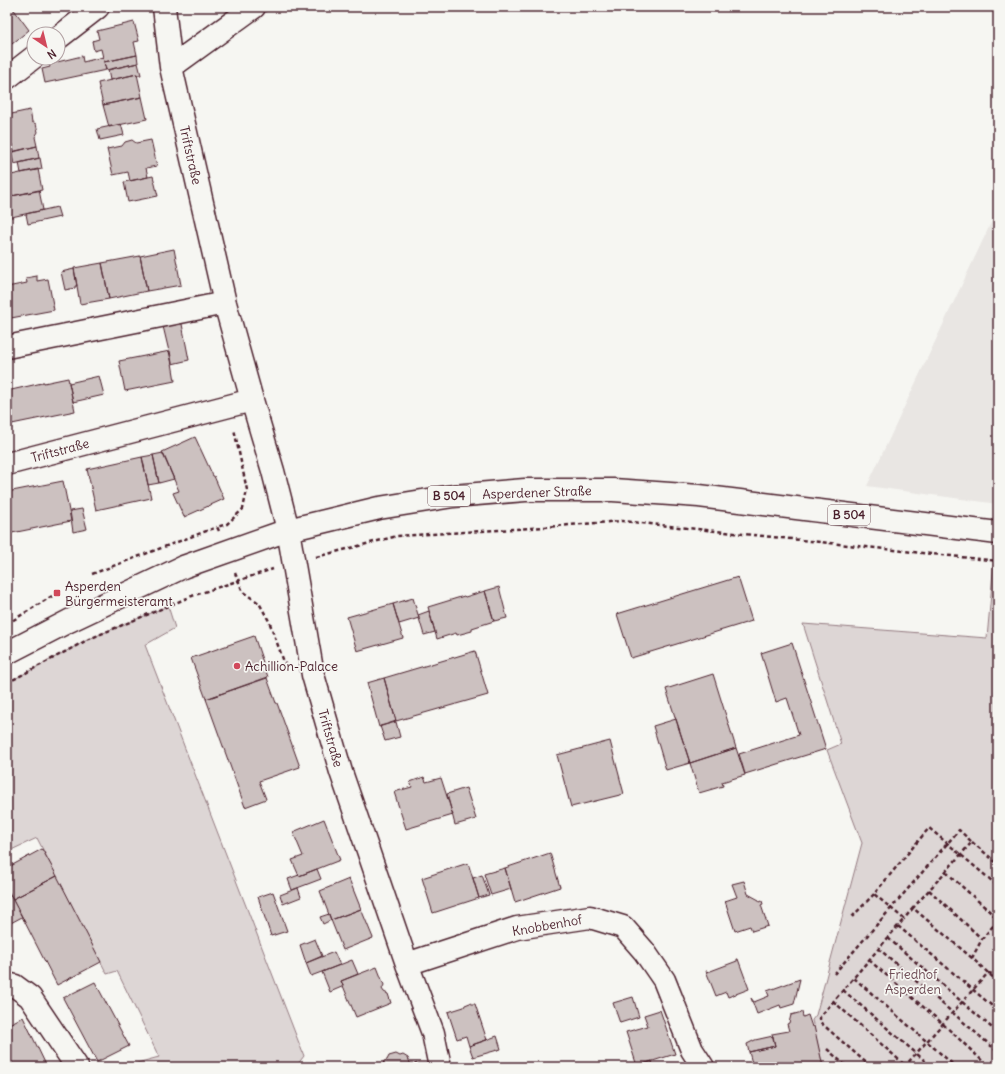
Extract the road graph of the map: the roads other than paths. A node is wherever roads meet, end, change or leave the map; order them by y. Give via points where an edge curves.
1 (98, 7) edge
2 (164, 7) edge
3 (254, 7) edge
4 (66, 32) edge
5 (26, 63) edge
6 (171, 67) junction
7 (7, 78) edge
8 (224, 303) junction
9 (7, 347) edge
10 (252, 400) junction
11 (7, 464) edge
12 (288, 530) junction
13 (998, 533) edge
14 (7, 653) edge
15 (407, 964) junction
16 (7, 984) edge
17 (77, 1067) edge
18 (440, 1067) edge
19 (703, 1067) edge

1 - 4 street
2 - 6 street, Triftstraße
3 - 6 street
5 - 7 street
6 - 8 street, Triftstraße
8 - 9 street
8 - 10 street, Triftstraße
10 - 11 street, Triftstraße
10 - 12 street, Triftstraße
12 - 13 street, Asperdener Straße / B 504 via 379,508 453,496 534,490 613,490 700,496
12 - 14 street, Asperdener Straße / B 504 via 183,567 69,620
12 - 15 street, Triftstraße via 318,690 341,772
15 - 18 street, Triftstraße via 433,1033
15 - 19 street, Knobbenhof via 517,928 590,917 623,927 664,980 692,1050
16 - 17 street via 15,986 30,997

